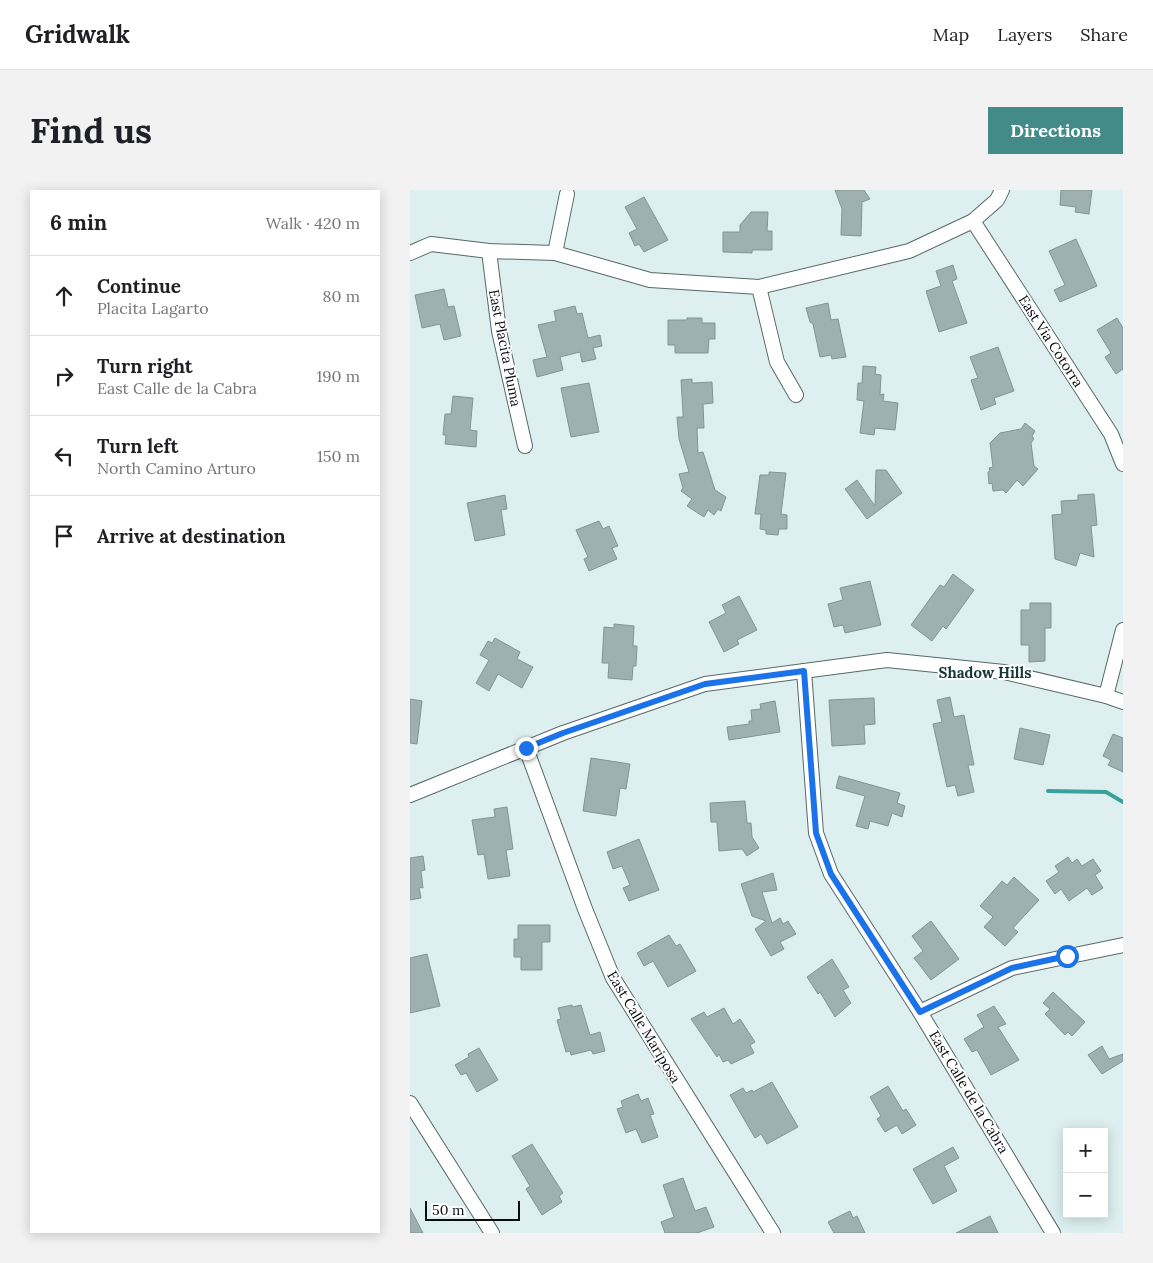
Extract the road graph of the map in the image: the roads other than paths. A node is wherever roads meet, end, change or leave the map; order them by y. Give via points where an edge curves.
1 (1002, 190) edge
2 (567, 194) dead end
3 (973, 221) junction
4 (489, 251) junction
5 (410, 253) edge
6 (555, 253) junction
7 (759, 287) junction
8 (796, 395) dead end
9 (1117, 432) edge
10 (525, 446) dead end
11 (1123, 464) edge
12 (1123, 630) edge
13 (804, 671) junction
14 (1106, 696) junction
15 (1123, 702) edge
16 (526, 748) junction
17 (410, 795) edge
18 (1123, 944) edge
19 (920, 1012) junction
20 (410, 1103) edge
21 (492, 1233) edge
22 (773, 1233) edge
23 (1053, 1233) edge

1 - 3 street via 997,200
2 - 6 street
3 - 7 street via 909,251
3 - 9 street, East Via Cotorra
4 - 5 street via 431,244
4 - 6 street
4 - 10 street, East Placita Pluma via 499,331
6 - 7 street via 650,280
7 - 8 street via 777,362
9 - 11 street, East Via Cotorra
12 - 14 street
13 - 14 street via 887,660 1004,672
13 - 16 street via 705,684
13 - 19 street, East Calle de la Cabra via 816,833 831,874
14 - 15 street
16 - 17 street
16 - 22 street, East Calle Mariposa via 613,978
18 - 19 street via 1012,968
19 - 23 street, East Calle de la Cabra
20 - 21 street

